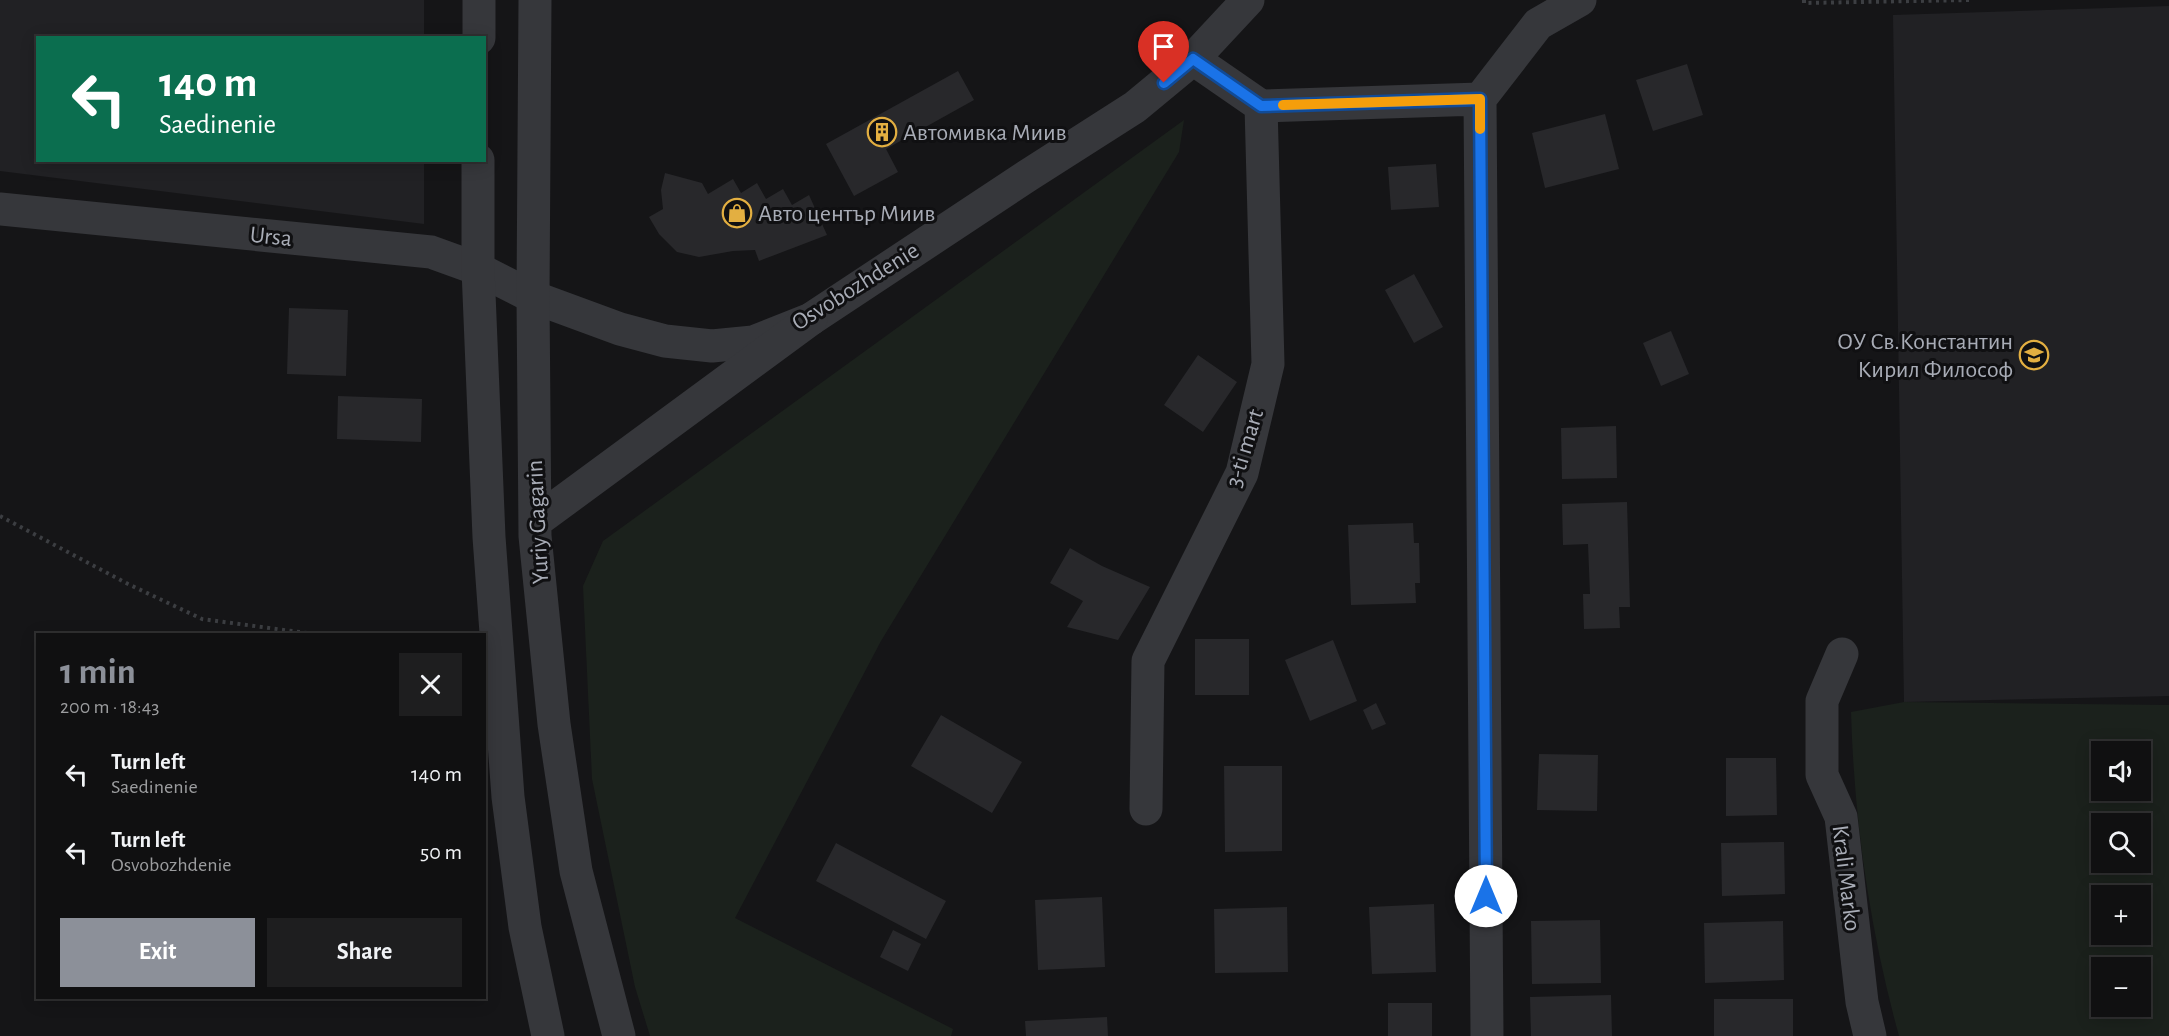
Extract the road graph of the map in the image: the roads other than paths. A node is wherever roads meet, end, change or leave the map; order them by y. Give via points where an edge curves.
1 (479, 0) edge
2 (535, 0) edge
3 (1248, 0) edge
4 (1580, 0) edge
5 (479, 36) edge
6 (1193, 59) junction
7 (1480, 99) junction
8 (1261, 106) junction
9 (478, 162) edge
10 (0, 209) edge
11 (478, 270) junction
12 (533, 297) junction
13 (811, 319) junction
14 (534, 522) junction
15 (1842, 654) dead end
16 (1146, 809) dead end
17 (548, 1036) edge
18 (619, 1036) edge
19 (1486, 1036) edge
20 (1870, 1036) edge

1 - 5 street
2 - 12 street, Yuriy Gagarin
3 - 6 street, Osvobozhdenie
4 - 7 street via 1538,24
6 - 8 street
6 - 13 street, Osvobozhdenie via 1135,107
7 - 8 street
7 - 19 street
8 - 16 street, 3-ti mart via 1268,364 1242,472 1148,661
9 - 11 street, Yuriy Gagarin
10 - 11 street, Ursa via 431,252
11 - 12 street, Ursa
11 - 17 street, Yuriy Gagarin via 489,537 508,797 525,927
12 - 13 street, Osvobozhdenie via 620,329 664,341 712,346 753,342
12 - 14 street, Yuriy Gagarin
13 - 14 street
14 - 18 street, Yuriy Gagarin via 554,724 576,871
15 - 20 street, Krali Marko via 1822,701 1822,775 1841,817 1862,1002

